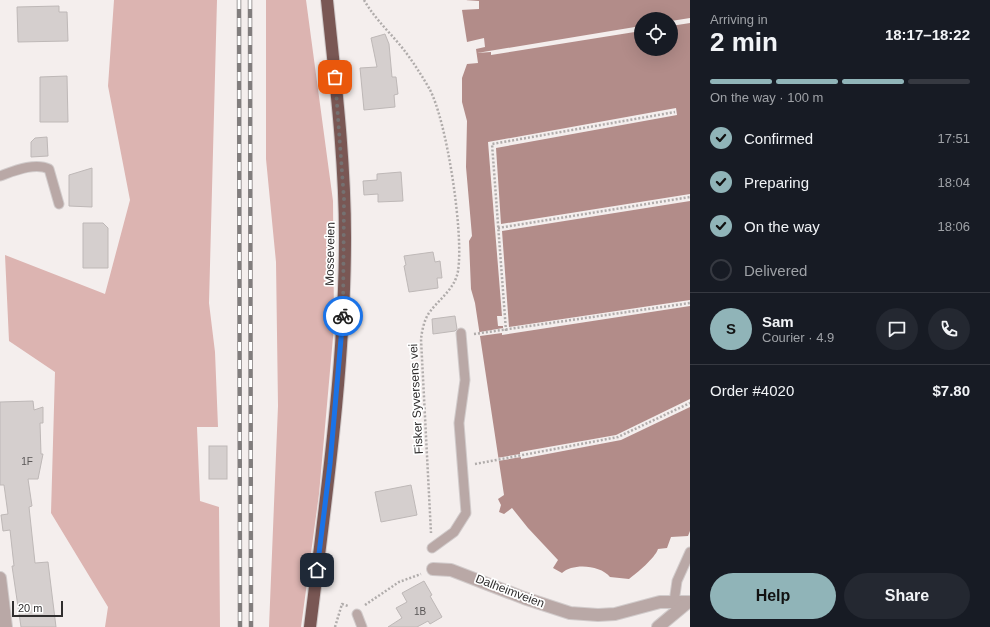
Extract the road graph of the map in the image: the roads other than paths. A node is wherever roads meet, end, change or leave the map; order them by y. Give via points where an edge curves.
1 (327, 0) edge
2 (0, 176) edge
3 (59, 204) dead end
4 (462, 334) road end
5 (432, 548) road end
6 (690, 552) edge
7 (433, 570) road end
8 (0, 578) edge
9 (674, 602) junction
10 (689, 602) edge
11 (357, 614) road end
12 (6, 627) edge
13 (310, 627) edge
14 (362, 627) edge
15 (658, 627) edge

1 - 13 highway, Mosseveien via 344,199 345,278 330,464
2 - 3 lane via 28,168 45,167 52,176
4 - 5 lane via 465,380 459,423 466,513 454,532
6 - 9 lane via 677,581
7 - 9 street, Dalheimveien via 451,570 570,613 615,614 644,605
8 - 12 street
9 - 10 street, Dalheimveien
10 - 15 street
11 - 14 lane

